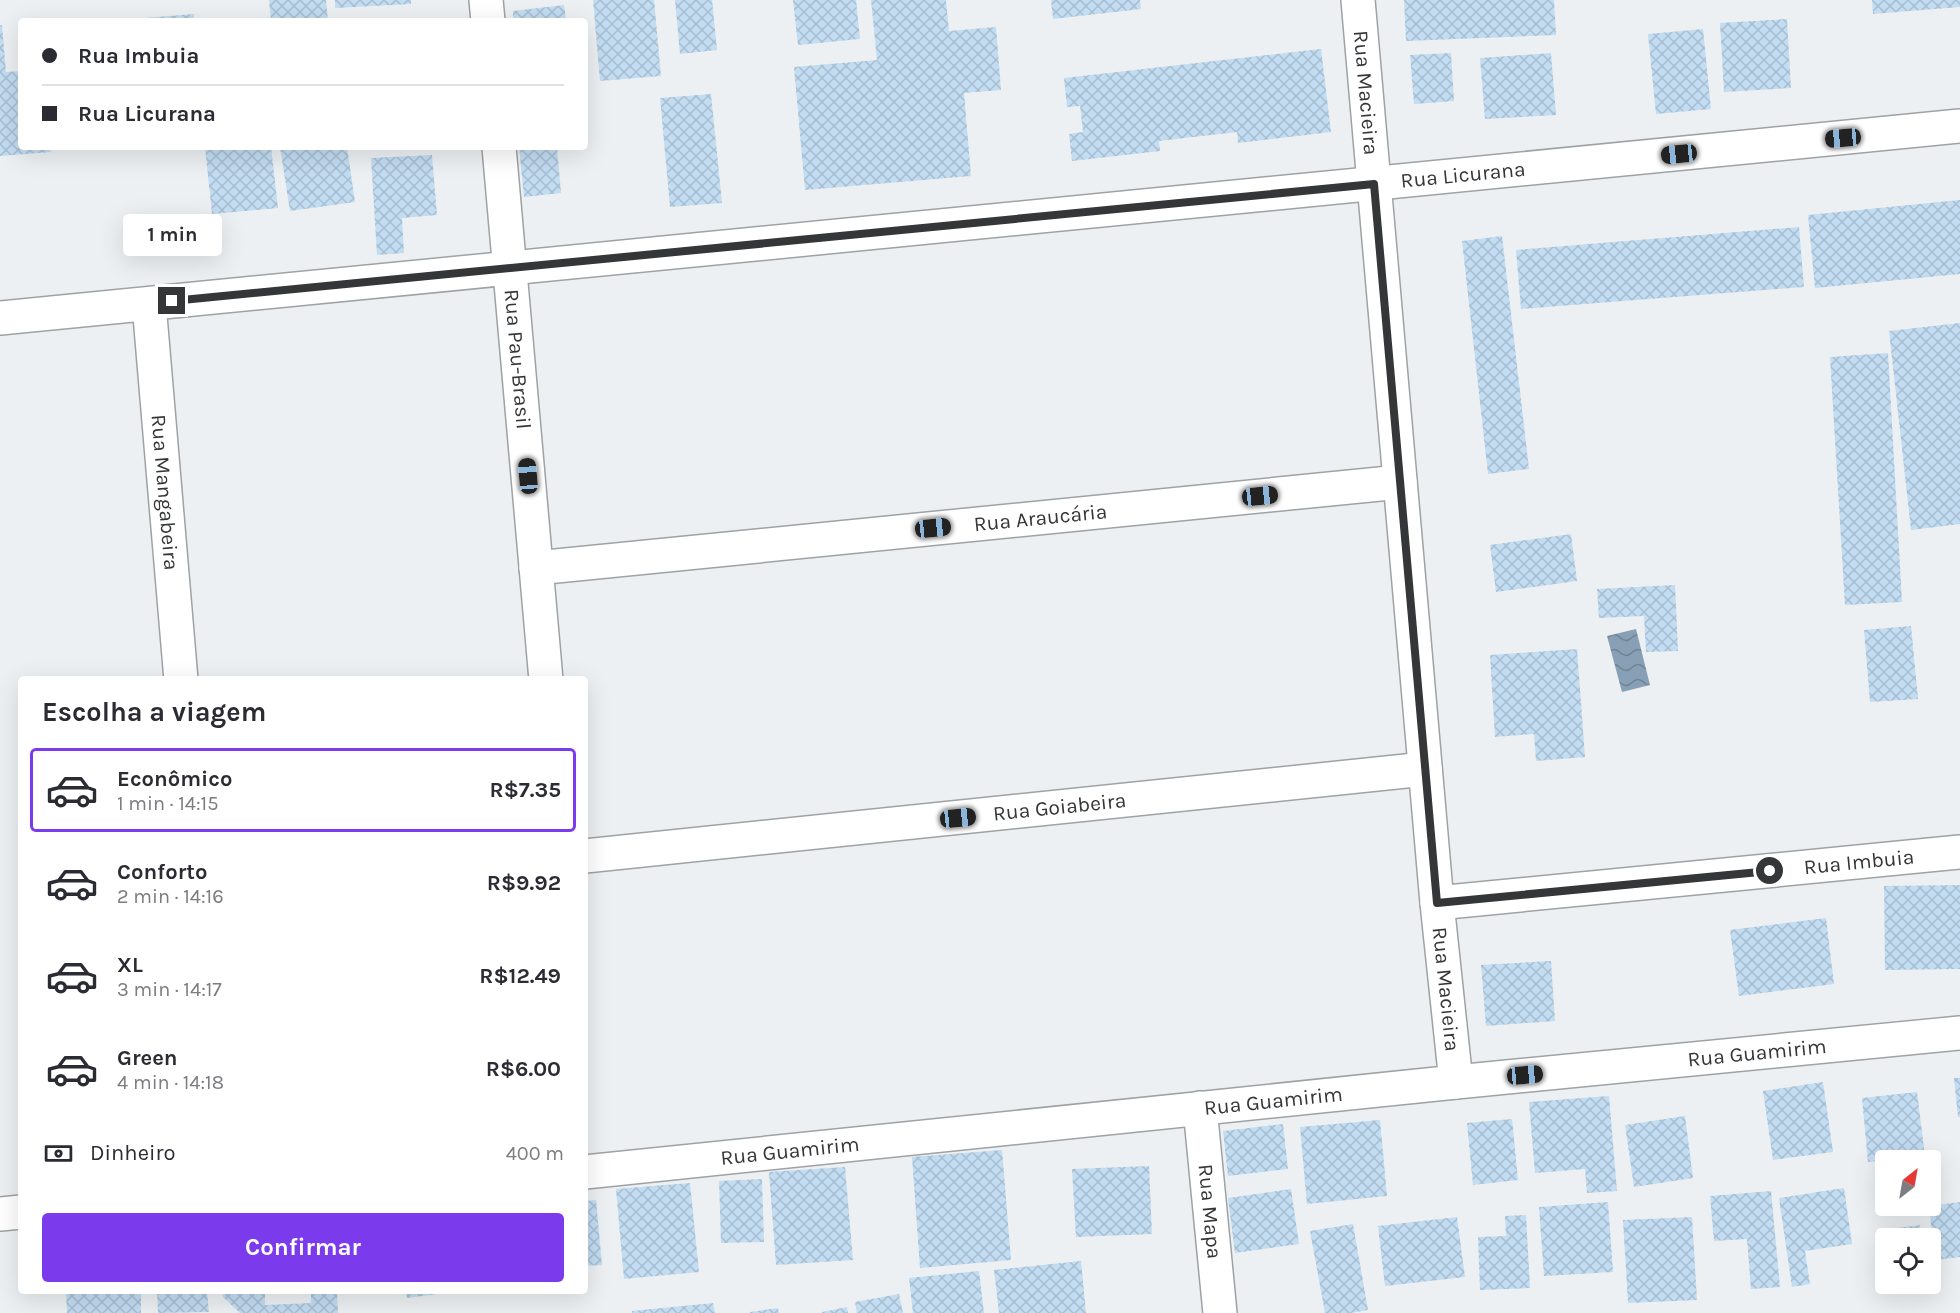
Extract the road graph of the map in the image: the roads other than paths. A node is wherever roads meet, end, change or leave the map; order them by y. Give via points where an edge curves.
1 (486, 0) edge
2 (1358, 0) edge
3 (488, 18) edge
4 (1960, 126) edge
5 (499, 150) edge
6 (1374, 184) junction
7 (510, 268) junction
8 (149, 304) junction
9 (0, 318) edge
10 (1400, 482) junction
11 (536, 568) junction
12 (181, 676) edge
13 (546, 676) edge
14 (1425, 769) junction
15 (1960, 852) edge
16 (588, 856) edge
17 (1437, 903) junction
18 (1960, 1034) edge
19 (1456, 1082) junction
20 (1200, 1108) junction
21 (588, 1165) edge
22 (18, 1212) edge
23 (0, 1214) edge
24 (1220, 1313) edge

1 - 3 street
2 - 6 street, Rua Macieira
4 - 6 street, Rua Licurana
5 - 7 street, Rua Pau-Brasil
6 - 7 street, Rua Licurana
6 - 10 street, Rua Macieira
7 - 8 street, Rua Licurana
7 - 11 street, Rua Pau-Brasil
8 - 9 street, Rua Licurana
8 - 12 street, Rua Mangabeira
10 - 11 street, Rua Araucária
10 - 14 street, Rua Macieira
11 - 13 street, Rua Pau-Brasil
14 - 16 street, Rua Goiabeira
14 - 17 street, Rua Macieira
15 - 17 street, Rua Imbuia
17 - 19 street, Rua Macieira
18 - 19 street, Rua Guamirim
19 - 20 street, Rua Guamirim
20 - 21 street, Rua Guamirim
20 - 24 street, Rua Mapa
22 - 23 street

